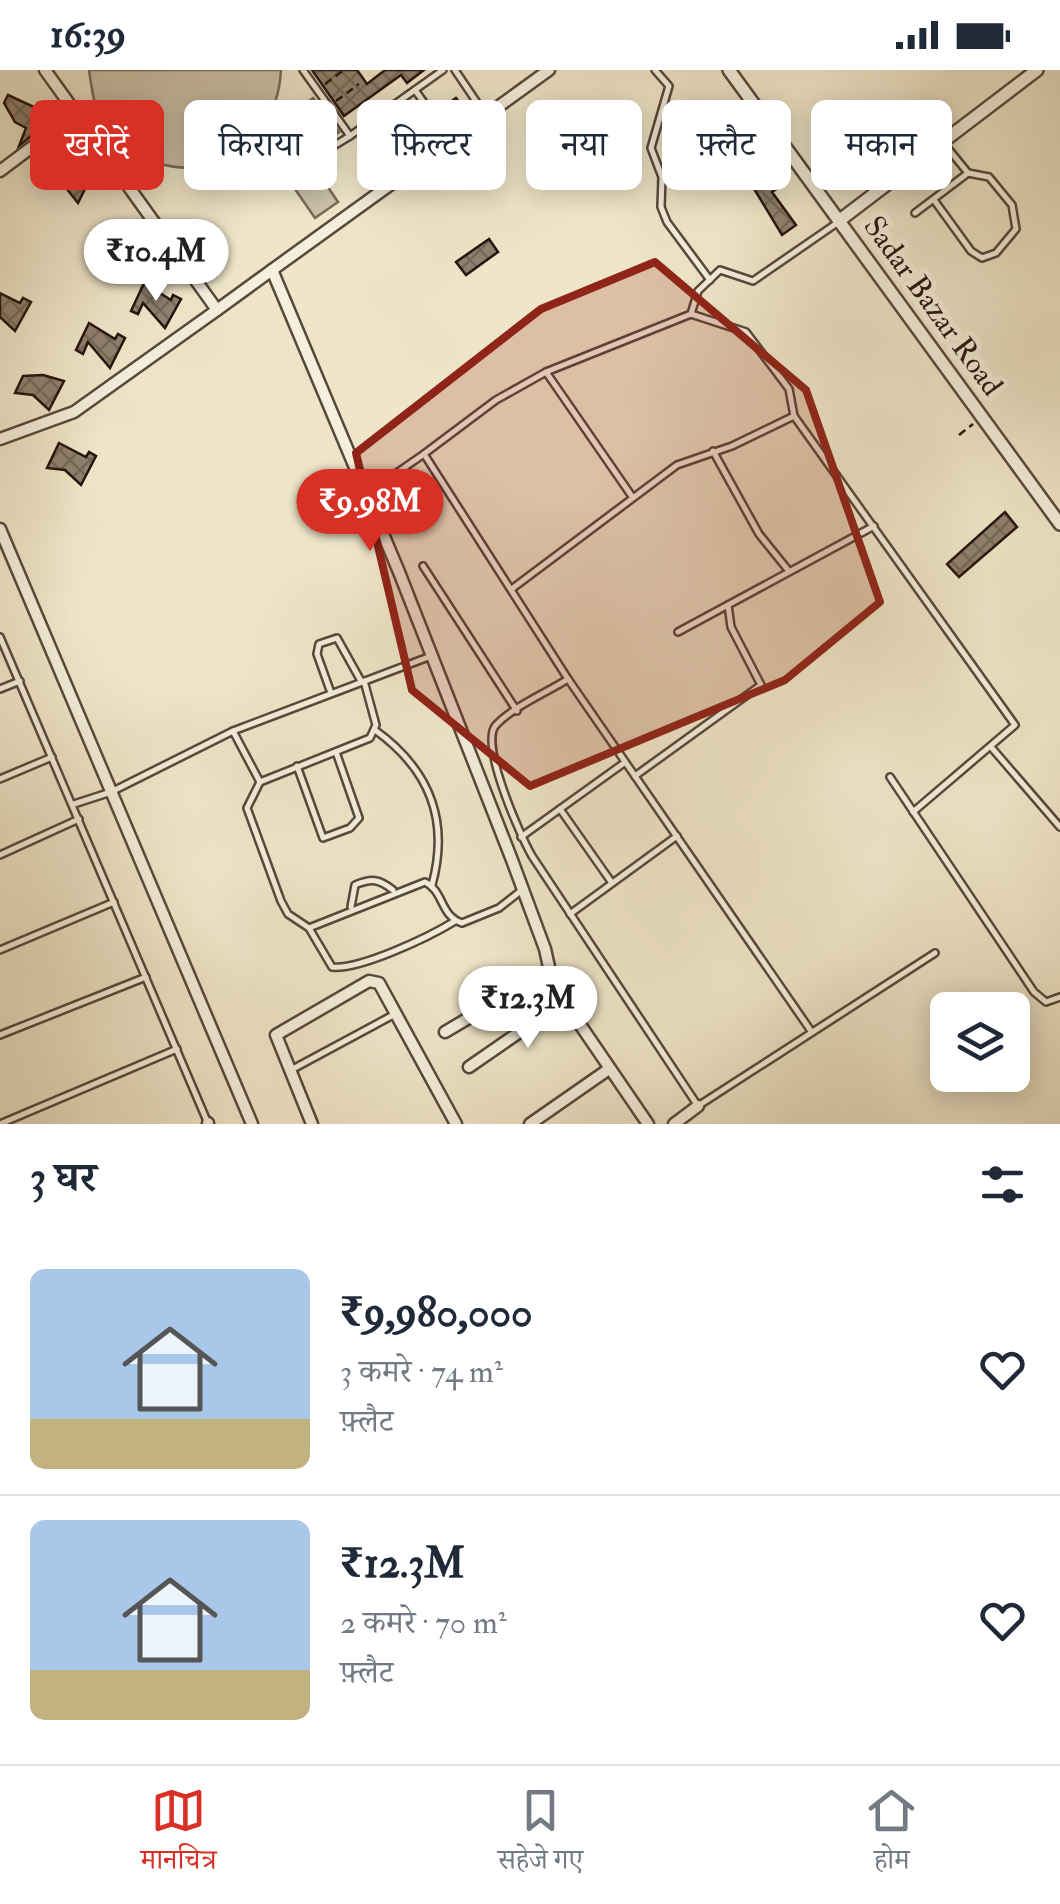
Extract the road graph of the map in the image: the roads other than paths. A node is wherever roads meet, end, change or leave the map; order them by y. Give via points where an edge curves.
1 (45, 70) edge
2 (302, 70) edge
3 (443, 70) edge
4 (456, 70) edge
5 (549, 70) edge
6 (655, 70) edge
7 (729, 70) edge
8 (1038, 70) edge
9 (416, 90) junction
10 (66, 100) edge
11 (423, 100) edge
12 (476, 100) edge
13 (506, 101) edge
14 (952, 132) edge
15 (350, 136) junction
16 (337, 144) edge
17 (30, 148) edge
18 (952, 153) edge
19 (0, 171) edge
20 (968, 173) junction
21 (131, 190) edge
22 (382, 190) edge
23 (878, 190) edge
24 (934, 200) junction
25 (916, 213) dead end
26 (840, 220) junction
27 (272, 270) junction
28 (710, 280) junction
29 (217, 310) junction
30 (690, 314) junction
31 (546, 372) junction
32 (794, 416) junction
33 (0, 439) edge
34 (714, 451) junction
35 (424, 454) junction
36 (366, 494) junction
37 (631, 496) junction
38 (1060, 524) edge
39 (874, 526) junction
40 (0, 530) edge
41 (423, 566) dead end
42 (788, 570) junction
43 (513, 588) junction
44 (728, 604) junction
45 (678, 632) dead end
46 (0, 637) edge
47 (431, 656) junction
48 (568, 679) junction
49 (21, 680) junction
50 (362, 681) junction
51 (0, 689) edge
52 (331, 694) junction
53 (517, 711) junction
54 (232, 730) junction
55 (374, 730) junction
56 (991, 747) junction
57 (336, 752) junction
58 (53, 757) junction
59 (626, 762) junction
60 (297, 766) junction
61 (635, 776) junction
62 (890, 777) dead end
63 (0, 779) edge
64 (260, 782) junction
65 (111, 792) junction
66 (73, 804) junction
67 (560, 809) junction
68 (913, 812) junction
69 (80, 819) junction
70 (1060, 827) edge
71 (676, 836) junction
72 (521, 837) junction
73 (0, 855) edge
74 (612, 883) junction
75 (432, 884) junction
76 (394, 890) junction
77 (522, 890) junction
78 (114, 902) junction
79 (351, 908) junction
80 (570, 914) junction
81 (454, 921) junction
82 (308, 928) junction
83 (0, 950) edge
84 (934, 952) dead end
85 (548, 971) junction
86 (146, 977) junction
87 (1060, 998) edge
88 (563, 1002) junction
89 (394, 1014) junction
90 (811, 1031) junction
91 (444, 1032) dead end
92 (0, 1035) edge
93 (177, 1049) junction
94 (470, 1067) dead end
95 (609, 1069) junction
96 (288, 1071) junction
97 (698, 1106) junction
98 (0, 1124) edge
99 (208, 1124) edge
100 (252, 1124) edge
101 (312, 1124) edge
102 (456, 1124) edge
103 (530, 1124) edge
104 (648, 1124) edge
105 (674, 1124) edge

1 - 10 street
2 - 15 lane
3 - 9 lane
4 - 12 lane
5 - 13 street
6 - 28 lane via 670,86 651,148 662,176 661,207
7 - 26 street, Sadar Bazar Road
8 - 14 street
9 - 11 lane
9 - 15 lane
15 - 16 lane
17 - 19 street
18 - 20 lane
20 - 24 lane
20 - 24 lane via 989,177 1018,220 996,252 982,258 971,252
21 - 29 street
22 - 27 street
23 - 26 street
24 - 25 lane
26 - 28 lane via 752,282 720,270
26 - 38 street, Sadar Bazar Road
27 - 29 street
27 - 36 street
28 - 30 lane
29 - 33 street via 74,412
30 - 31 lane
30 - 32 lane via 746,332 789,389
31 - 35 lane
31 - 37 lane
32 - 34 lane
32 - 39 lane
34 - 37 lane via 691,457
34 - 42 lane via 759,534
35 - 36 lane
35 - 43 lane
36 - 47 street
37 - 43 lane
39 - 42 lane
39 - 56 lane via 1015,724
40 - 65 street
41 - 53 lane
42 - 44 lane
43 - 48 lane
44 - 45 lane
44 - 61 lane via 731,627 761,685
46 - 49 lane
47 - 50 lane
47 - 77 street
48 - 53 lane
48 - 59 lane
49 - 51 lane
49 - 58 lane
50 - 52 lane
50 - 52 lane via 345,646 327,638 318,654
50 - 55 lane
52 - 54 lane
53 - 72 lane via 492,729 490,744
54 - 64 lane
54 - 65 lane
55 - 57 lane
55 - 75 lane via 416,765 439,825
56 - 68 lane
56 - 70 lane
57 - 60 lane
57 - 60 lane via 360,818 323,838
58 - 63 lane
58 - 66 lane
59 - 61 lane
59 - 67 lane
60 - 64 lane
61 - 71 lane
62 - 68 lane
64 - 82 lane via 247,808 285,909
65 - 66 lane
65 - 100 street
66 - 69 lane
67 - 72 lane
67 - 74 lane
68 - 87 lane via 1034,992 1046,1002
69 - 73 lane
69 - 78 lane
71 - 74 lane
71 - 90 lane
72 - 80 lane
74 - 80 lane
75 - 76 lane
75 - 81 lane
76 - 79 lane
76 - 79 lane via 378,879 354,885
77 - 81 lane via 486,914
77 - 85 street
78 - 83 lane
78 - 86 lane
79 - 82 lane
80 - 97 lane
81 - 82 lane via 337,968 326,962
84 - 90 lane
85 - 88 street
85 - 91 street
86 - 92 lane
86 - 93 lane
88 - 94 street
88 - 95 street
89 - 96 lane
89 - 96 street via 379,983 369,981 276,1035
89 - 102 street
90 - 97 lane
93 - 98 lane
93 - 99 lane
95 - 103 street
95 - 104 street
96 - 101 street
97 - 105 street

